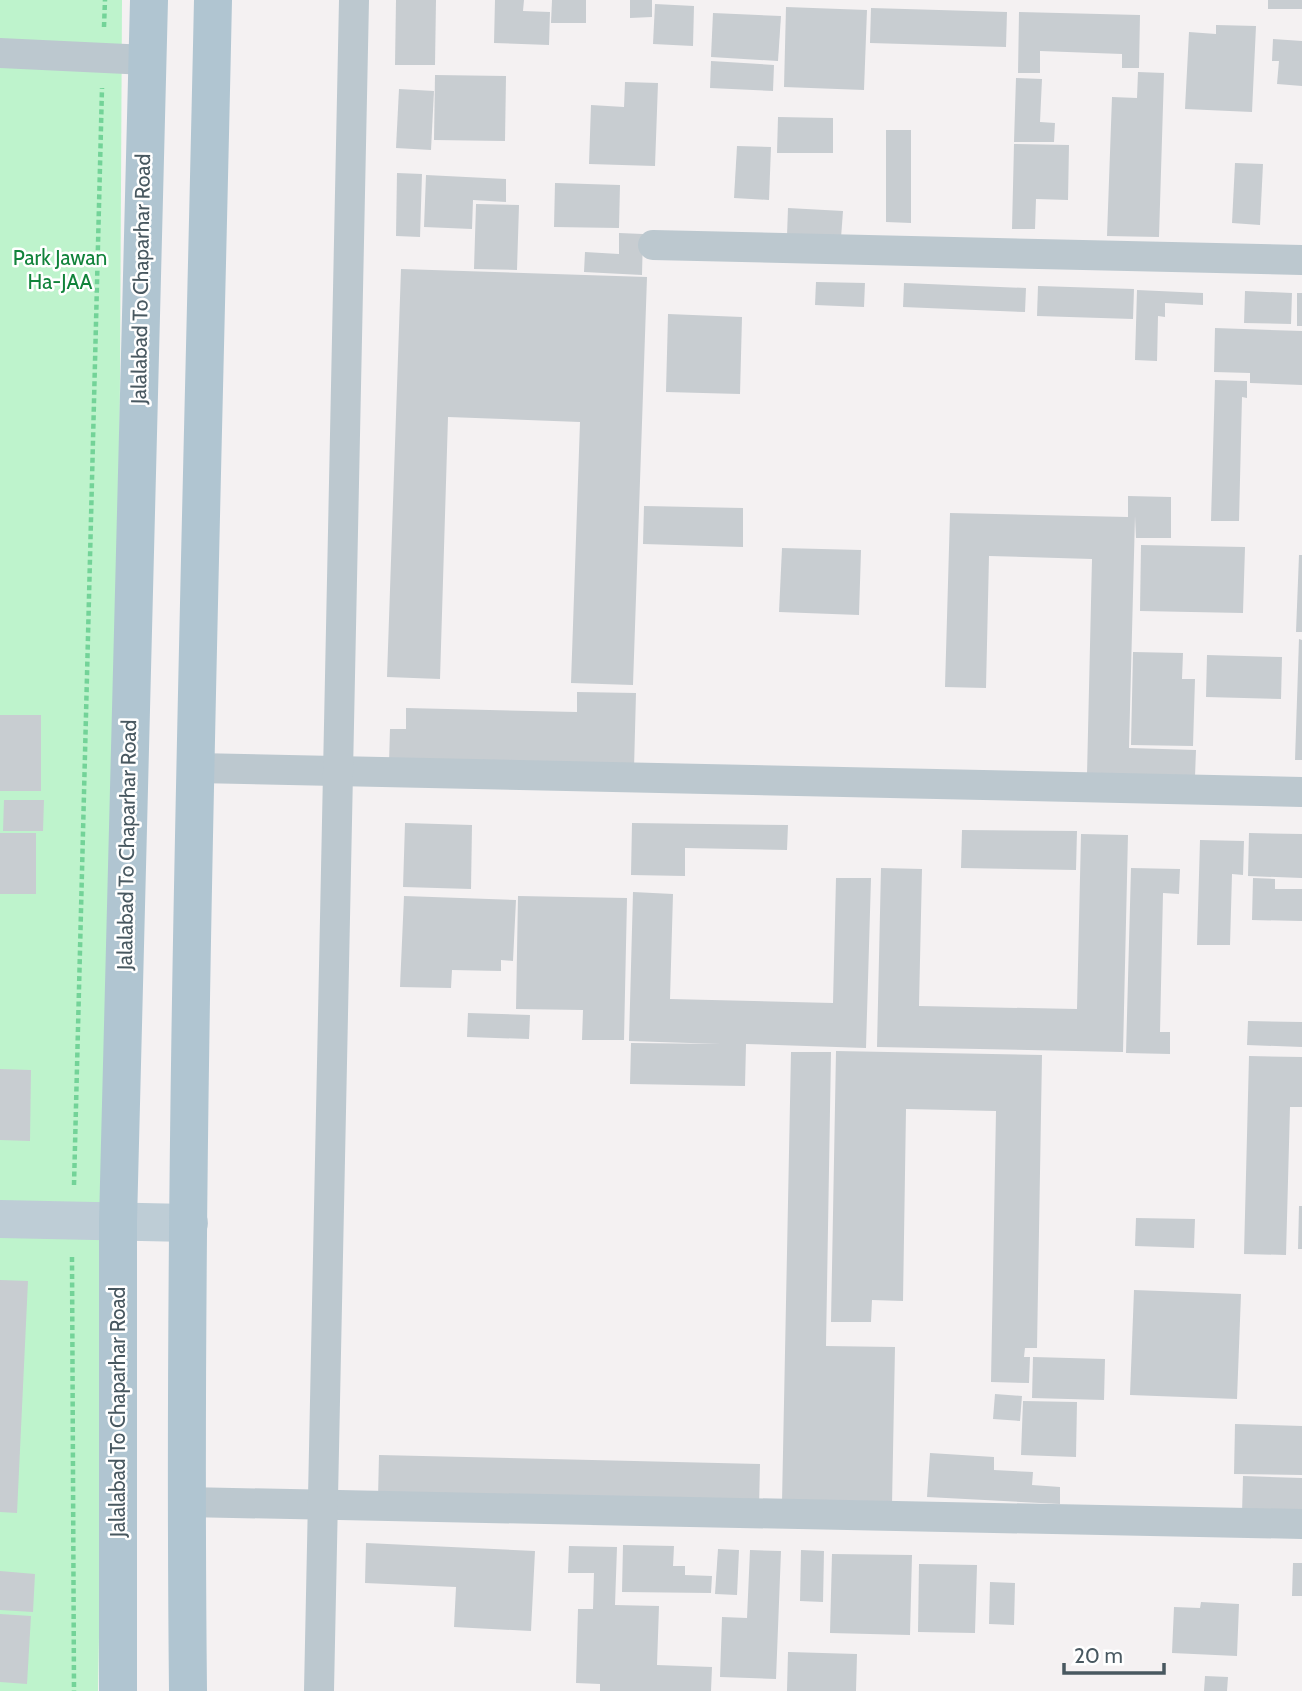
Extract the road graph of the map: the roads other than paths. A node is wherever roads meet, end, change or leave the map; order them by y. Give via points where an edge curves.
1 (149, 0) edge
2 (213, 0) edge
3 (354, 0) edge
4 (0, 53) edge
5 (147, 60) junction
6 (653, 246) dead end
7 (1302, 260) edge
8 (197, 768) junction
9 (339, 771) junction
10 (1302, 792) edge
11 (0, 1219) edge
12 (118, 1222) junction
13 (189, 1223) junction
14 (186, 1502) junction
15 (323, 1506) junction
16 (1302, 1524) edge
17 (118, 1691) edge
18 (188, 1691) edge
19 (319, 1691) edge

1 - 5 main road, Jalalabad To Chaparhar Road
2 - 8 main road
3 - 9 street
4 - 5 street
5 - 12 main road, Jalalabad To Chaparhar Road
6 - 7 street
8 - 9 street
8 - 13 main road
9 - 10 street
9 - 15 street
11 - 12 street
12 - 13 street
12 - 17 main road, Jalalabad To Chaparhar Road
13 - 14 main road
14 - 15 street
14 - 18 main road
15 - 16 street
15 - 19 street

